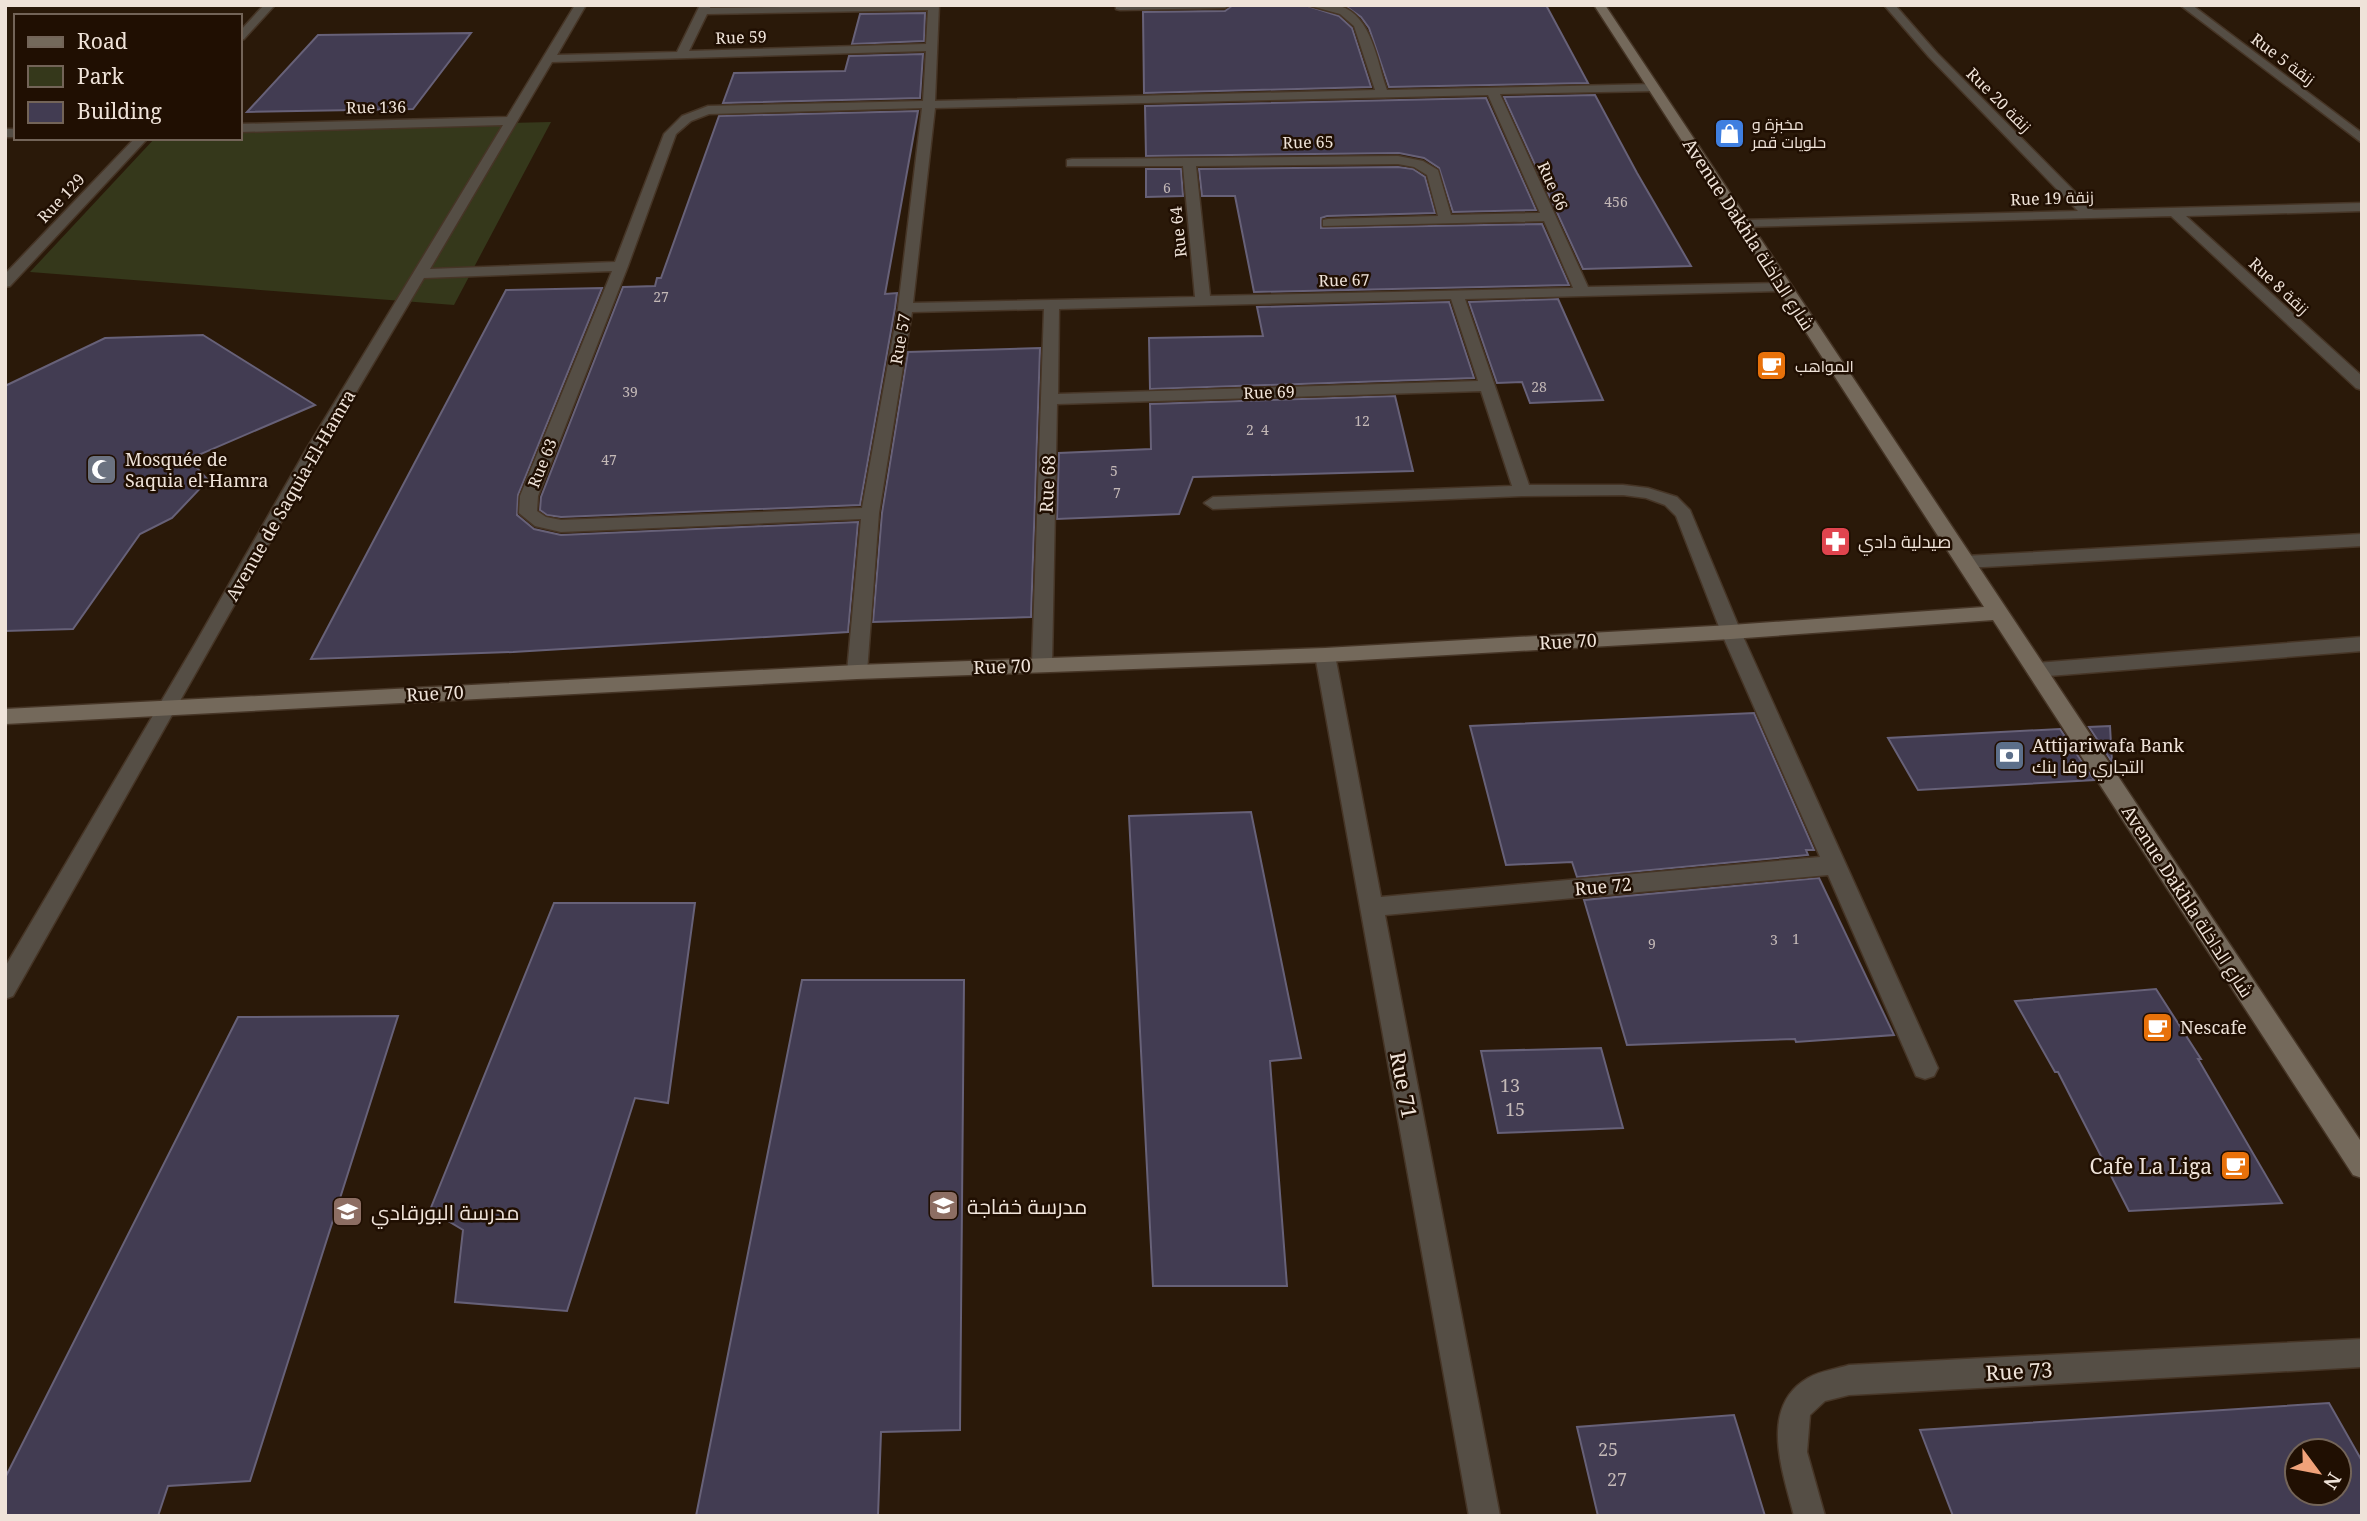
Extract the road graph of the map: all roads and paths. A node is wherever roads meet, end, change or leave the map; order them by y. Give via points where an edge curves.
1 (270, 5) edge
2 (582, 5) edge
3 (1225, 5) edge
4 (1311, 5) edge
5 (1599, 5) edge
6 (1889, 5) edge
7 (2185, 5) edge
8 (934, 6) edge
9 (847, 7) edge
10 (1120, 7) dead end
11 (704, 8) edge
12 (242, 35) edge
13 (933, 47) junction
14 (681, 55) junction
15 (550, 60) junction
16 (1653, 87) junction
17 (1493, 93) junction
18 (1382, 94) junction
19 (929, 106) junction
20 (512, 121) junction
21 (242, 128) edge
22 (2362, 139) edge
23 (140, 140) edge
24 (1189, 161) junction
25 (1072, 163) dead end
26 (2362, 207) edge
27 (2174, 212) junction
28 (2090, 215) junction
29 (1548, 217) junction
30 (1445, 218) junction
31 (1328, 223) dead end
32 (1743, 224) junction
33 (621, 266) junction
34 (421, 274) junction
35 (5, 283) edge
36 (1784, 287) junction
37 (1583, 293) junction
38 (1457, 296) junction
39 (1203, 300) junction
40 (1052, 304) junction
41 (905, 308) junction
42 (2362, 385) edge
43 (1486, 386) junction
44 (1051, 399) junction
45 (1522, 491) junction
46 (1213, 503) dead end
47 (870, 513) junction
48 (2362, 540) edge
49 (1965, 562) junction
50 (1998, 613) junction
51 (1731, 632) junction
52 (2362, 644) edge
53 (1325, 655) junction
54 (1042, 664) junction
55 (2036, 670) junction
56 (857, 672) junction
57 (168, 707) junction
58 (5, 717) edge
59 (1836, 865) junction
60 (1371, 907) junction
61 (5, 989) edge
62 (1925, 1069) dead end
63 (2362, 1166) edge
64 (2362, 1353) edge
65 (1485, 1516) edge
66 (1810, 1516) edge

1 - 12 street
2 - 15 street, Avenue de Saquia-El-Hamra
3 - 10 street
4 - 18 street via 1352,16
5 - 16 street, Avenue Dakhla شارع الداخلة
6 - 28 street, Rue 20 زنقة
7 - 22 street, Rue 5 زنقة
8 - 9 street
8 - 13 street, Rue 57
9 - 11 street
11 - 14 street
13 - 14 street, Rue 59
13 - 19 street, Rue 57
14 - 15 street, Rue 59
15 - 20 street, Avenue de Saquia-El-Hamra
16 - 17 street
16 - 32 street, Avenue Dakhla شارع الداخلة
17 - 18 street
17 - 29 street, Rue 66
18 - 19 street
19 - 33 street, Rue 63 via 708,110 677,123
19 - 41 street, Rue 57
20 - 21 street, Rue 136
20 - 34 street, Avenue de Saquia-El-Hamra
23 - 35 street, Rue 129
24 - 25 street, Rue 65
24 - 30 street, Rue 65 via 1370,158 1418,164 1433,173
24 - 39 street, Rue 64
26 - 27 street, Rue 19 زنقة
27 - 28 street, Rue 19 زنقة
27 - 42 street, Rue 8 زنقة
28 - 32 street, Rue 19 زنقة
29 - 30 street
29 - 37 street, Rue 66
30 - 31 street
32 - 36 street, Avenue Dakhla شارع الداخلة
33 - 34 street
33 - 47 street, Rue 63 via 529,496 528,513 541,522 561,526
34 - 57 street, Avenue de Saquia-El-Hamra via 315,448
36 - 37 street, Rue 67
36 - 49 street, Avenue Dakhla شارع الداخلة
37 - 38 street, Rue 67
38 - 39 street, Rue 67
38 - 43 street
39 - 40 street, Rue 67
40 - 41 street, Rue 67
40 - 44 street, Rue 68
41 - 47 street, Rue 57
43 - 44 street, Rue 69
43 - 45 street
44 - 54 street, Rue 68
45 - 46 street
45 - 51 street via 1623,490 1671,501 1684,514
47 - 56 street, Rue 57
48 - 49 street
49 - 50 street, Avenue Dakhla شارع الداخلة
50 - 51 street, Rue 70
50 - 55 street, Avenue Dakhla شارع الداخلة
51 - 53 street, Rue 70
51 - 59 street
52 - 55 street
53 - 54 street, Rue 70
53 - 60 street, Rue 71
54 - 56 street, Rue 70
55 - 63 street, Avenue Dakhla شارع الداخلة
56 - 57 street, Rue 70
57 - 58 street, Rue 70
57 - 61 street, Avenue de Saquia-El-Hamra
59 - 60 street, Rue 72
59 - 62 street
60 - 65 street, Rue 71
64 - 66 street, Rue 73 via 1849,1380 1817,1389 1796,1408 1792,1452

